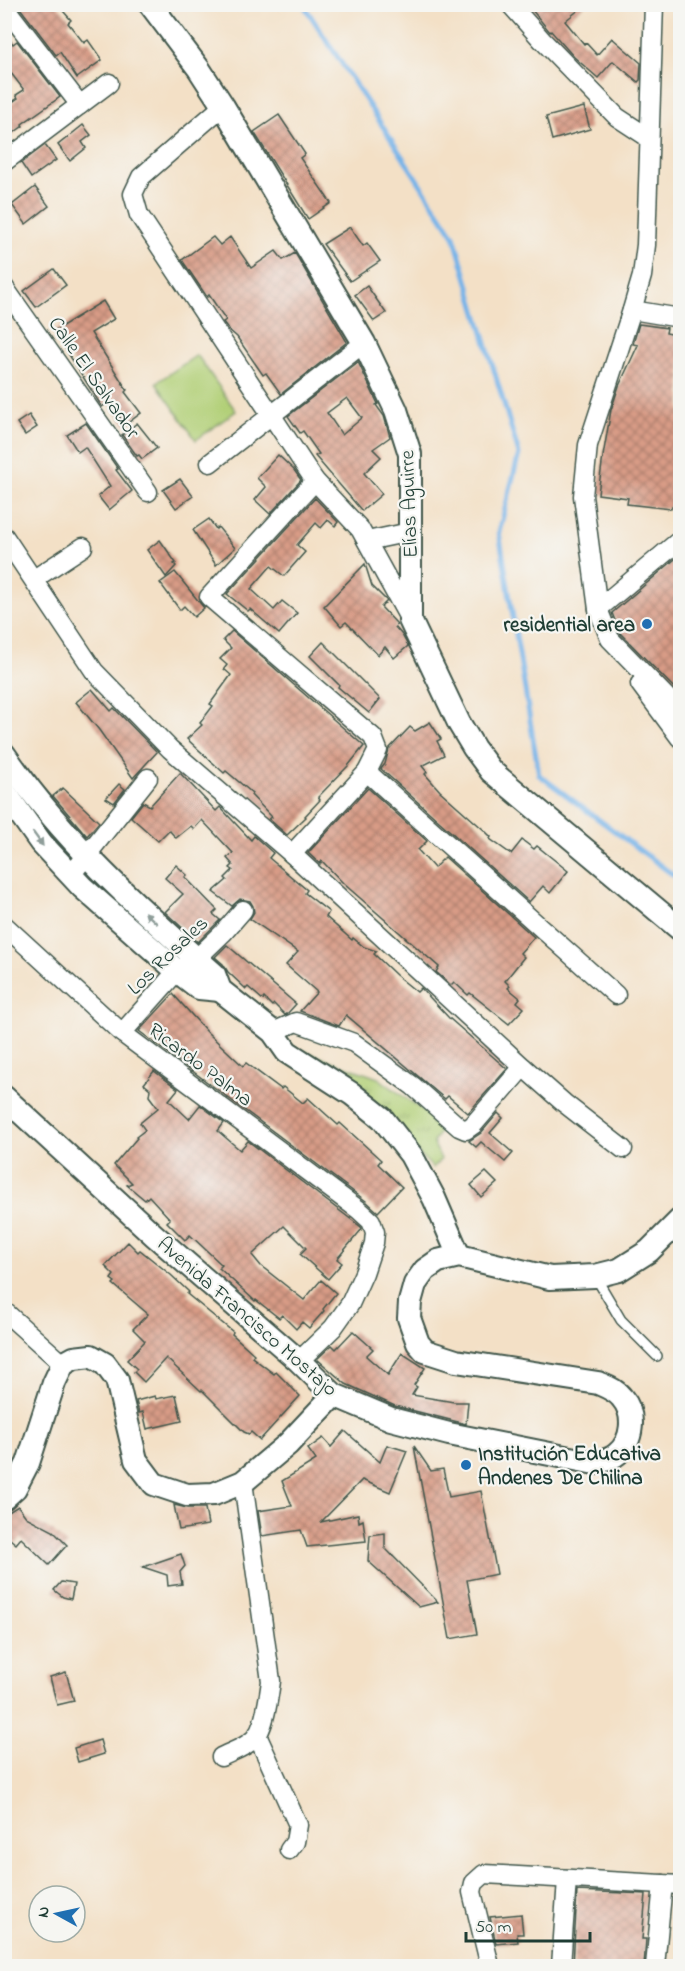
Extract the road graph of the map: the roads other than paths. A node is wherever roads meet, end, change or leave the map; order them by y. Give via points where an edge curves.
1 (150, 4) edge
2 (510, 4) edge
3 (654, 4) edge
4 (4, 6) edge
5 (109, 83) dead end
6 (80, 105) junction
7 (223, 106) junction
8 (649, 138) junction
9 (4, 162) edge
10 (4, 287) edge
11 (632, 310) junction
12 (681, 318) edge
13 (364, 343) junction
14 (272, 415) junction
15 (210, 463) dead end
16 (315, 481) junction
17 (148, 492) dead end
18 (410, 532) junction
19 (4, 536) edge
20 (681, 540) edge
21 (367, 541) junction
22 (83, 547) dead end
23 (34, 579) junction
24 (598, 609) junction
25 (410, 620) junction
26 (610, 639) junction
27 (681, 711) edge
28 (681, 738) edge
29 (4, 754) edge
30 (367, 772) junction
31 (148, 778) dead end
32 (4, 790) edge
33 (291, 854) junction
34 (87, 857) junction
35 (71, 875) junction
36 (243, 910) dead end
37 (681, 929) edge
38 (7, 933) edge
39 (196, 958) junction
40 (177, 971) junction
41 (220, 990) junction
42 (616, 995) dead end
43 (273, 1032) junction
44 (122, 1033) junction
45 (523, 1067) junction
46 (4, 1097) edge
47 (623, 1149) dead end
48 (681, 1220) edge
49 (459, 1256) junction
50 (595, 1276) junction
51 (4, 1311) edge
52 (657, 1356) dead end
53 (299, 1361) junction
54 (63, 1364) junction
55 (334, 1395) junction
56 (243, 1482) junction
57 (4, 1498) edge
58 (257, 1735) junction
59 (220, 1757) dead end
60 (289, 1850) dead end
61 (567, 1879) junction
62 (672, 1885) edge
63 (490, 1966) edge
64 (561, 1966) edge
65 (655, 1966) edge

1 - 7 street, Elías Aguirre
2 - 8 street via 617,117
3 - 8 street
4 - 6 street
5 - 6 street
6 - 9 street
7 - 13 street, Elías Aguirre
7 - 14 street via 141,177 134,194 138,215
8 - 11 street via 642,276
10 - 17 street, Calle El Salvador
11 - 12 street
11 - 24 street via 588,445 583,496
13 - 14 street
13 - 18 street, Elías Aguirre via 396,410 410,454
14 - 15 street
14 - 16 street
16 - 21 street
16 - 30 street via 209,597 373,737 378,750
18 - 21 street
18 - 25 street, Elías Aguirre
19 - 23 street
20 - 24 street
21 - 25 street
22 - 23 street
23 - 33 street via 94,671 170,749
24 - 26 street
25 - 37 street, Elías Aguirre via 459,723 491,771
26 - 27 street
26 - 28 street
29 - 34 street
30 - 33 street
30 - 42 street
31 - 34 street
32 -> 35 street via 41,843
33 - 45 street
34 - 35 street
39 -> 34 street
35 - 40 street
36 - 39 street, Los Rosales
38 - 44 street, Ricardo Palma
39 - 40 street, Los Rosales
39 - 41 street via 214,974
40 - 41 street via 199,988
40 - 44 street, Los Rosales
41 - 43 street
43 - 45 street via 296,1022 354,1043 466,1130
43 - 49 street via 287,1052 381,1118 411,1155
44 - 53 street, Ricardo Palma via 370,1221 374,1243 350,1304 333,1328
45 - 47 street
46 - 53 street, Avenida Francisco Mostajo
48 - 50 street via 649,1251 619,1270
49 - 50 street via 550,1278
49 - 55 street, Avenida Francisco Mostajo via 438,1261 415,1284 409,1318 418,1343 425,1351 456,1361 598,1383 614,1389 629,1409 631,1422 630,1434 617,1454 595,1464 449,1434 391,1419
50 - 52 lane via 621,1320
51 - 54 street
53 - 55 street, Avenida Francisco Mostajo
54 - 56 street via 90,1356 105,1364 117,1380 136,1460 154,1484 187,1495 214,1494
54 - 57 street via 28,1463 15,1488
55 - 56 street via 288,1444
56 - 58 street via 271,1681
58 - 59 street
58 - 60 street via 298,1825
61 - 62 street
61 - 63 street via 489,1874 477,1879 472,1892
61 - 64 street
62 - 65 street

